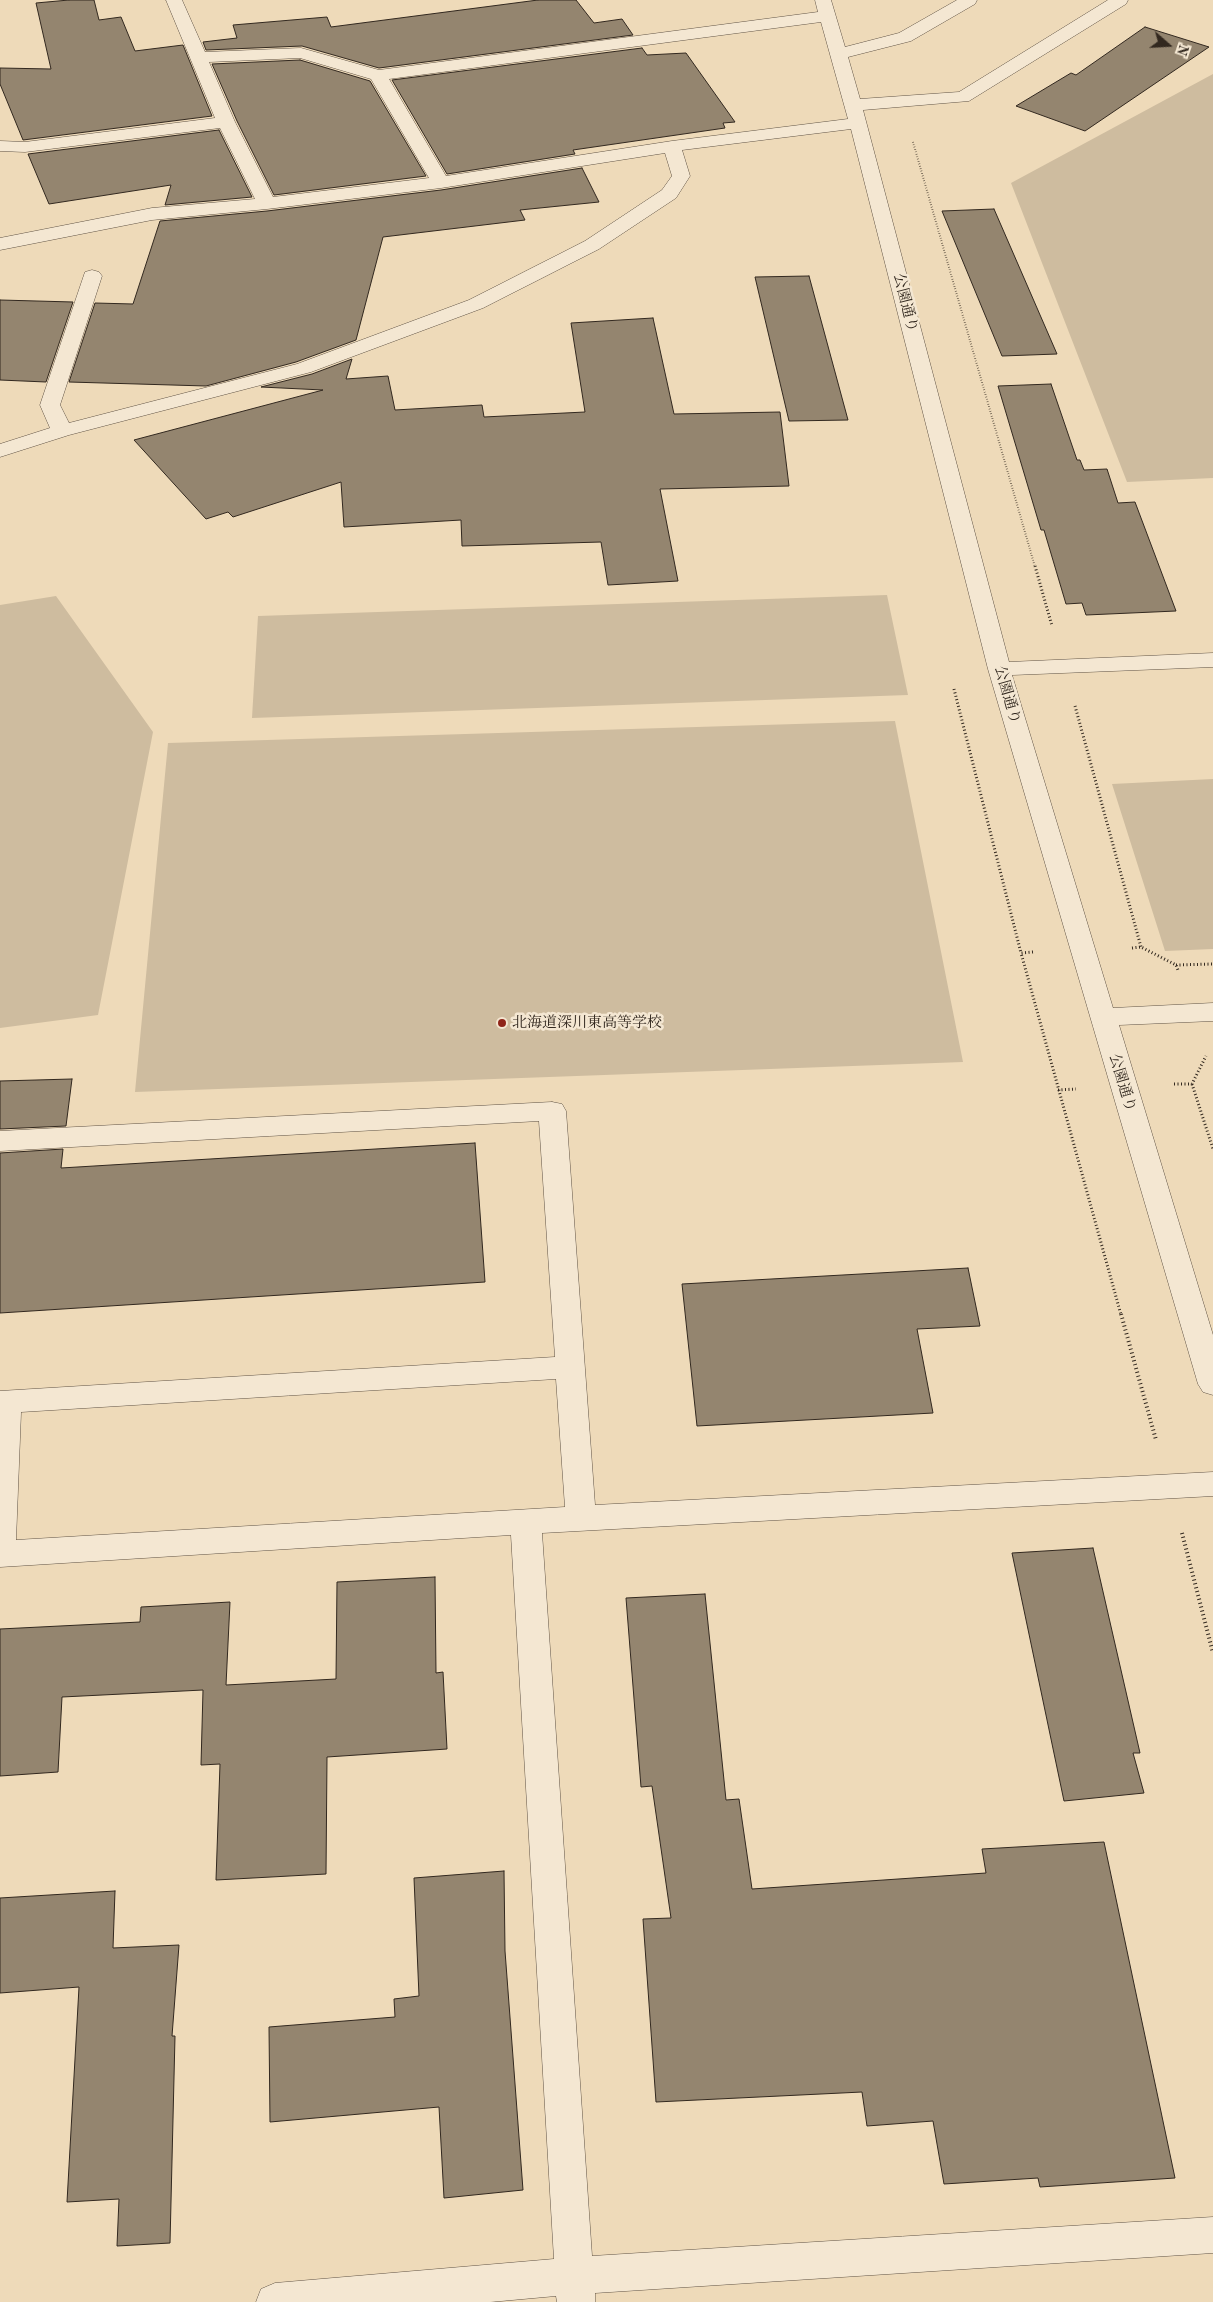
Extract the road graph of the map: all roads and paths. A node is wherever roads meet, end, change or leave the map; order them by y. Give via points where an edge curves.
1 (174, 0) edge
2 (969, 0) edge
3 (1120, 0) edge
4 (825, 8) edge
5 (839, 54) junction
6 (199, 57) junction
7 (378, 75) junction
8 (902, 103) junction
9 (856, 114) junction
10 (226, 122) junction
11 (0, 146) edge
12 (672, 146) junction
13 (441, 182) junction
14 (267, 203) junction
15 (0, 244) edge
16 (92, 276) dead end
17 (62, 431) junction
18 (0, 451) edge
19 (1213, 660) edge
20 (1064, 666) junction
21 (999, 669) junction
22 (1141, 947) dead end
23 (1213, 964) edge
24 (1176, 965) dead end
25 (1213, 1012) edge
26 (1102, 1017) junction
27 (1192, 1084) dead end
28 (1058, 1090) dead end
29 (0, 1141) edge
30 (1213, 1150) edge
31 (570, 1367) junction
32 (1213, 1384) edge
33 (1213, 1484) edge
34 (1170, 1488) junction
35 (581, 1518) junction
36 (526, 1522) junction
37 (0, 1546) edge
38 (0, 1554) edge
39 (1213, 1653) edge
40 (1213, 2235) edge
41 (575, 2289) edge
42 (275, 2302) edge

1 - 6 street
2 - 5 street via 905,37
3 - 8 street via 963,97
4 - 5 street, 公園通り
4 - 7 street
5 - 9 street, 公園通り
6 - 7 street via 301,53
6 - 10 street
7 - 13 street
8 - 9 street
8 - 20 path
9 - 12 street
9 - 21 street, 公園通り
10 - 11 street via 25,147
10 - 14 street
12 - 13 street
12 - 17 street via 680,176 669,194 592,245 476,304 304,368
13 - 14 street
14 - 15 street via 152,214
16 - 17 street via 50,405
17 - 18 street
19 - 20 street
20 - 21 street
20 - 22 path
21 - 26 street, 公園通り
23 - 24 path
25 - 26 street
26 - 32 street, 公園通り
27 - 30 path
28 - 34 path
29 - 31 street via 552,1111
31 - 35 street
31 - 37 street via 6,1401
33 - 34 street
34 - 35 street
34 - 39 path
35 - 36 street
36 - 38 street
36 - 41 street
40 - 41 street
41 - 42 street

